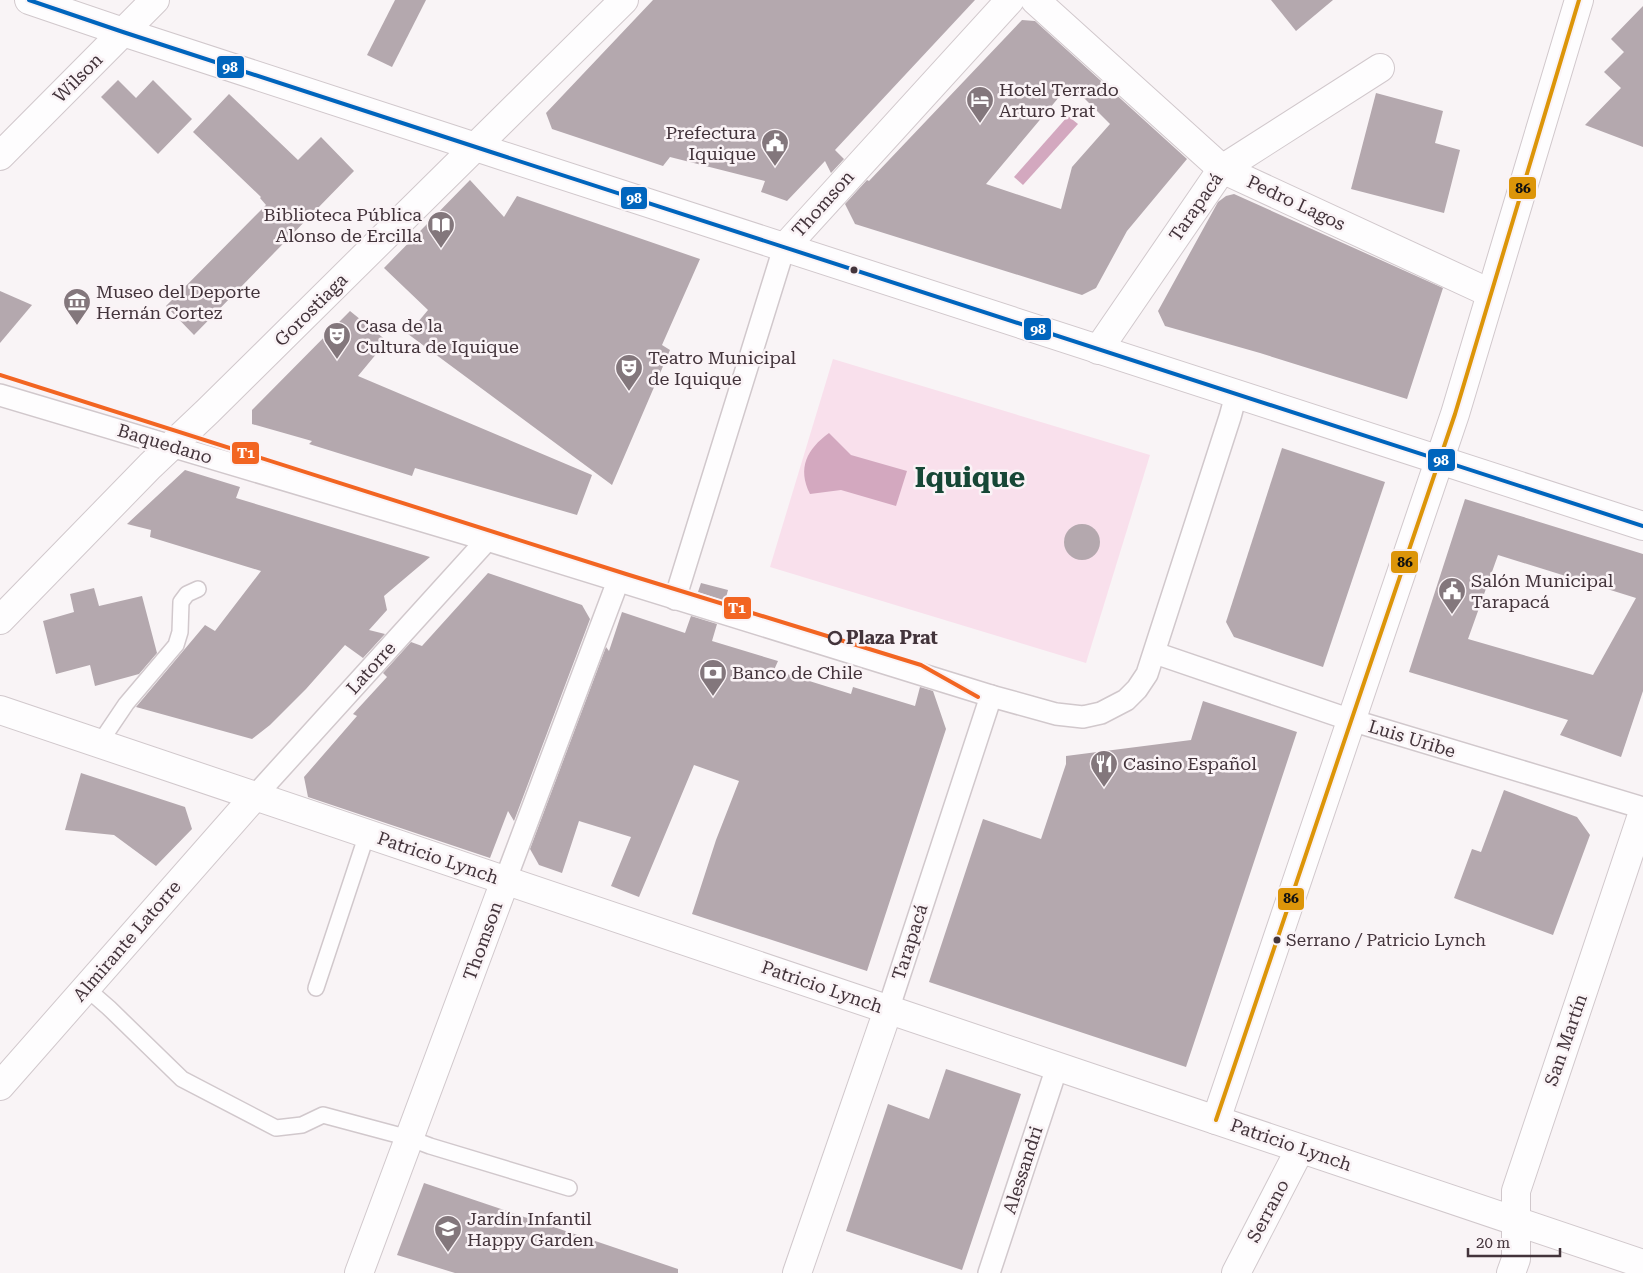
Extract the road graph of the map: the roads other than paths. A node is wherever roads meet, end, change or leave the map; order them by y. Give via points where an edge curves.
1 (29, 0) edge
2 (156, 0) edge
3 (624, 0) edge
4 (1010, 0) edge
5 (1035, 0) edge
6 (1579, 0) edge
7 (123, 32) junction
8 (1380, 68) dead end
9 (476, 147) junction
10 (0, 156) edge
11 (1222, 169) junction
12 (784, 248) junction
13 (1490, 293) junction
14 (1098, 350) junction
15 (0, 395) edge
16 (1236, 395) junction
17 (171, 446) junction
18 (1439, 461) junction
19 (1643, 526) edge
20 (487, 540) junction
21 (618, 580) junction
22 (198, 589) dead end
23 (675, 599) junction
24 (0, 620) edge
25 (1155, 653) junction
26 (991, 696) junction
27 (0, 710) edge
28 (1351, 720) junction
29 (99, 744) junction
30 (255, 796) junction
31 (1643, 810) edge
32 (367, 834) junction
33 (506, 880) junction
34 (86, 988) junction
35 (316, 988) dead end
36 (888, 1010) junction
37 (1057, 1067) junction
38 (0, 1086) edge
39 (1216, 1120) junction
40 (409, 1138) junction
41 (1300, 1149) junction
42 (569, 1188) dead end
43 (1516, 1221) junction
44 (1643, 1264) edge
45 (359, 1273) edge
46 (797, 1273) edge
47 (989, 1273) edge
48 (1236, 1273) edge
49 (1511, 1273) edge

1 - 7 street
2 - 7 street, Wilson
3 - 9 street, Gorostiaga
4 - 12 street, Thomson
5 - 11 street, Pedro Lagos
6 - 13 street
7 - 9 street
7 - 10 street, Wilson
8 - 11 street, Tarapacá
9 - 12 street
9 - 17 street, Gorostiaga
11 - 13 street, Pedro Lagos
11 - 14 street, Tarapacá
12 - 14 street
12 - 23 street, Thomson
13 - 18 street
14 - 16 street
15 - 17 street, Baquedano
16 - 18 street
16 - 25 street
17 - 20 street, Baquedano
17 - 24 street, Gorostiaga
18 - 19 street
18 - 28 street
20 - 21 street, Baquedano
20 - 30 street, Latorre
21 - 23 street, Baquedano
21 - 33 street, Thomson
22 - 29 lane via 187,594 181,602 176,646 126,704
23 - 26 street, Baquedano
25 - 26 street, Baquedano via 1147,674 1126,700 1083,717
25 - 28 street, Luis Uribe
26 - 36 street, Tarapacá
27 - 29 street, Patricio Lynch
28 - 31 street, Luis Uribe
28 - 39 street
29 - 30 street, Patricio Lynch
30 - 32 street, Patricio Lynch
30 - 34 street, Almirante Latorre
31 - 43 street, San Martín via 1520,1177 1516,1190
32 - 33 street, Patricio Lynch
32 - 35 lane
33 - 36 street, Patricio Lynch
33 - 40 street, Thomson
34 - 38 street, Almirante Latorre
34 - 40 lane via 182,1079 276,1128 302,1125 322,1115
36 - 37 street, Patricio Lynch
36 - 46 street, Tarapacá
37 - 39 street, Patricio Lynch
37 - 47 street, Alessandri
39 - 41 street, Patricio Lynch
40 - 42 lane
40 - 45 street, Thomson
41 - 43 street, Patricio Lynch
41 - 48 street, Serrano
43 - 44 street, Patricio Lynch
43 - 49 street, San Martín via 1516,1259

